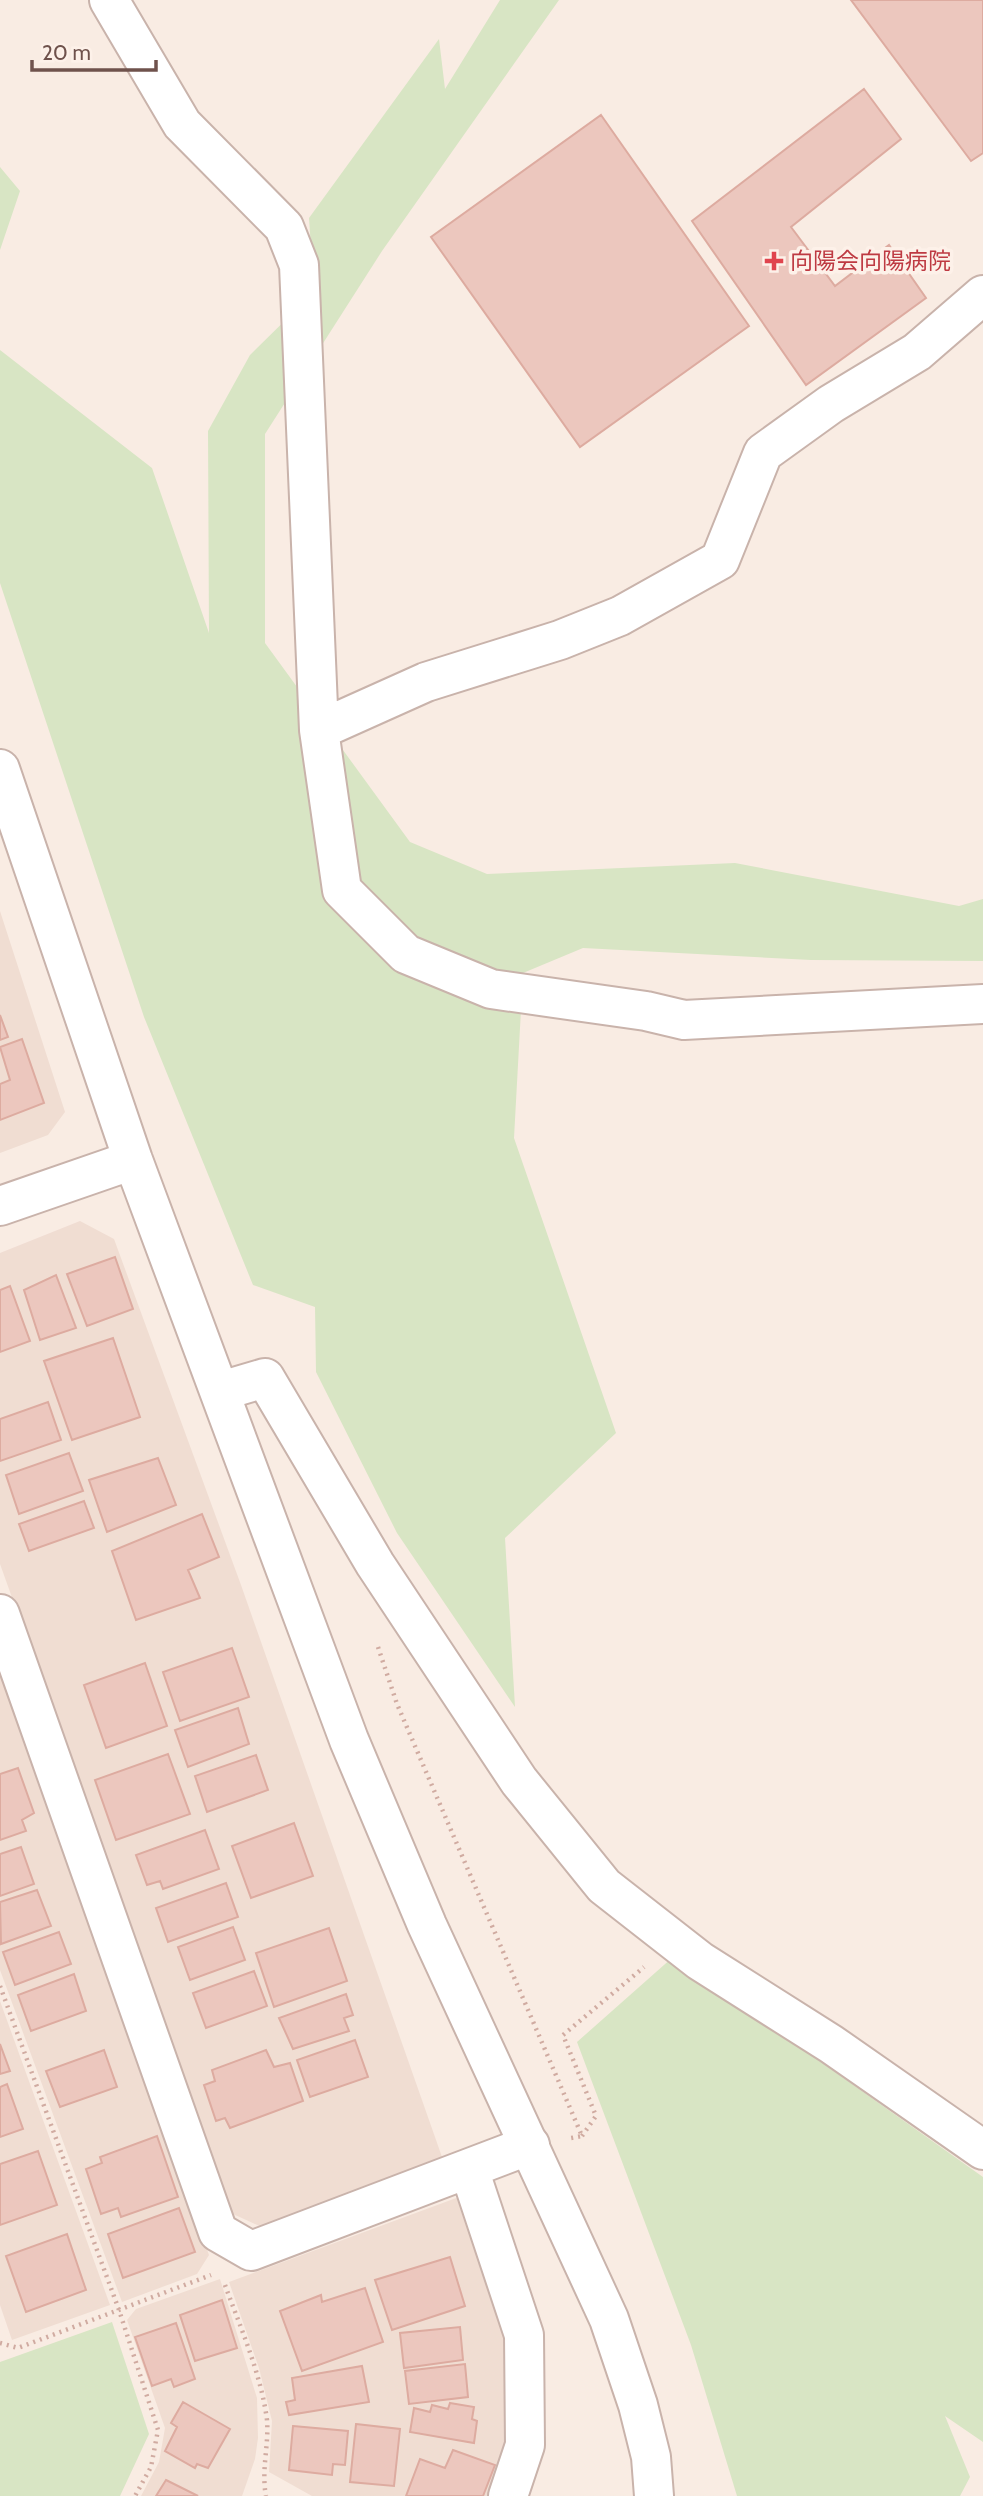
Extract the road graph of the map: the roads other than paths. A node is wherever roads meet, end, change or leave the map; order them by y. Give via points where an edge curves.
1 (109, 0) edge
2 (983, 295) edge
3 (319, 730) junction
4 (0, 769) edge
5 (983, 1004) edge
6 (133, 1160) junction
7 (0, 1206) edge
8 (221, 1391) junction
9 (0, 1614) edge
10 (530, 2145) junction
11 (983, 2150) edge
12 (469, 2169) junction
13 (509, 2496) edge
14 (654, 2496) edge

1 - 3 street via 182,124 284,227 299,265
2 - 3 street via 917,352 831,404 763,453 720,560 620,616 426,682
3 - 5 street via 342,890 405,954 491,989 684,1020
4 - 6 street
6 - 7 street
6 - 8 street
8 - 10 street via 349,1740 427,1925
8 - 11 street via 265,1378 375,1564 519,1781 604,1886 700,1961 831,2044
9 - 12 street via 229,2257
10 - 12 street
10 - 14 street via 609,2319 638,2405 651,2457
12 - 13 street via 524,2335 525,2445

